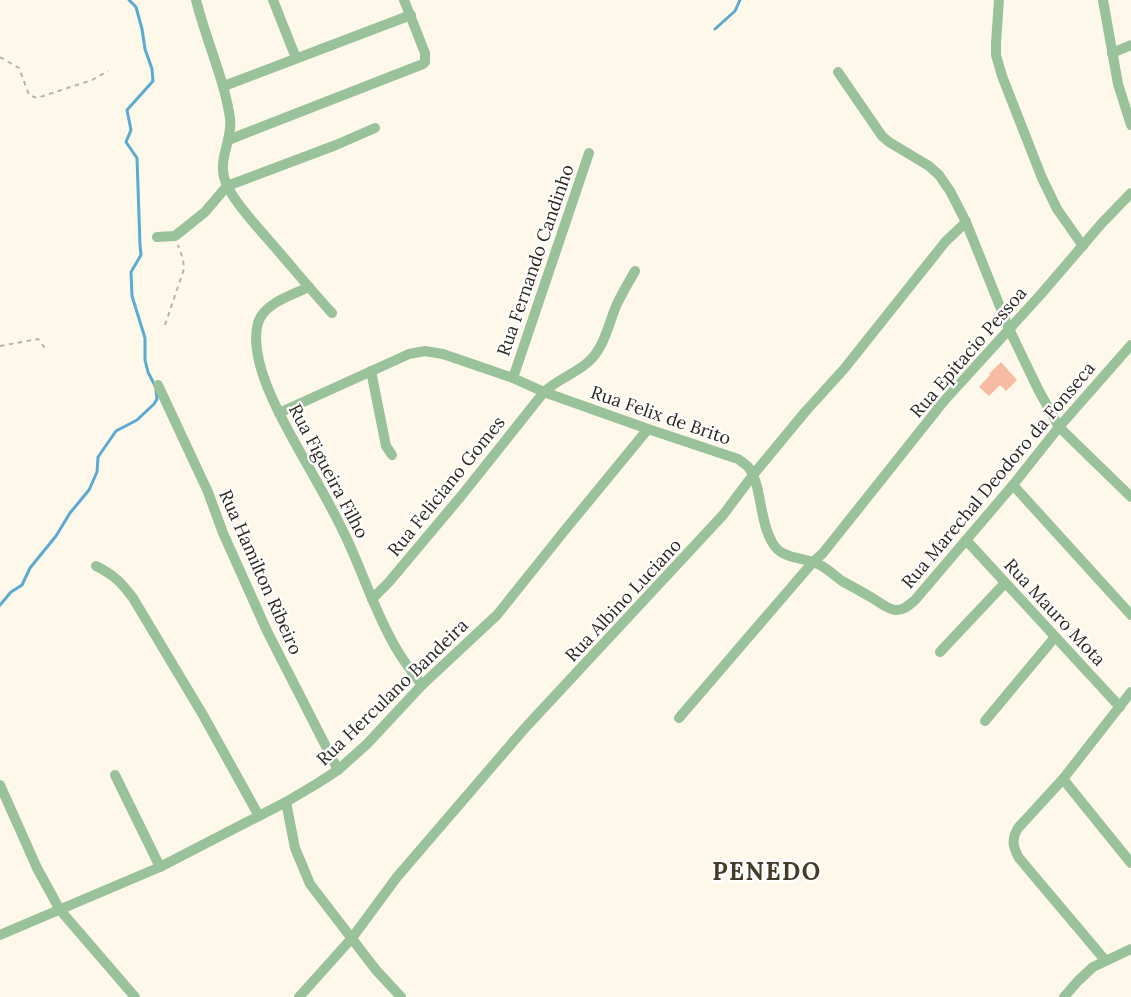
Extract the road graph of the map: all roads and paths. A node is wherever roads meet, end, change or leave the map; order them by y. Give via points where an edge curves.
1 (195, 0) edge
2 (273, 0) edge
3 (404, 0) edge
4 (999, 0) edge
5 (1103, 0) edge
6 (411, 15) junction
7 (1131, 45) edge
8 (1112, 52) junction
9 (0, 57) edge
10 (296, 58) junction
11 (108, 71) dead end
12 (838, 72) dead end
13 (224, 86) junction
14 (1131, 125) edge
15 (375, 128) dead end
16 (228, 140) junction
17 (588, 153) dead end
18 (227, 186) junction
19 (1131, 193) edge
20 (966, 222) junction
21 (176, 236) junction
22 (157, 237) dead end
23 (1083, 246) junction
24 (635, 271) dead end
25 (309, 287) junction
26 (332, 313) dead end
27 (165, 325) dead end
28 (1009, 329) junction
29 (1131, 345) edge
30 (0, 346) edge
31 (45, 348) dead end
32 (371, 371) junction
33 (513, 378) junction
34 (158, 385) dead end
35 (543, 392) junction
36 (279, 413) junction
37 (1059, 427) junction
38 (648, 429) junction
39 (392, 454) dead end
40 (753, 475) junction
41 (1013, 485) junction
42 (1131, 497) edge
43 (966, 540) junction
44 (817, 564) junction
45 (96, 566) dead end
46 (1005, 583) junction
47 (372, 599) junction
48 (1131, 615) edge
49 (1055, 637) junction
50 (940, 652) dead end
51 (422, 685) junction
52 (1131, 692) edge
53 (1120, 707) junction
54 (679, 718) dead end
55 (985, 721) dead end
56 (338, 770) junction
57 (116, 775) dead end
58 (1063, 779) junction
59 (0, 785) edge
60 (286, 802) junction
61 (259, 816) junction
62 (1131, 863) edge
63 (160, 867) junction
64 (60, 910) junction
65 (0, 935) edge
66 (352, 938) junction
67 (1131, 949) edge
68 (1106, 960) junction
69 (135, 997) edge
70 (300, 997) edge
71 (400, 997) edge
72 (1064, 997) edge

1 - 13 street
2 - 10 street
3 - 6 street
4 - 23 street via 996,55 1002,76 1042,178 1057,209
5 - 8 street
6 - 10 street
6 - 16 street via 425,53 423,64
7 - 8 street
8 - 14 street
9 - 11 path via 19,68 29,95 37,98
10 - 13 street
12 - 20 street via 882,136 939,175
13 - 16 street via 230,120
15 - 18 street
16 - 18 street via 223,163
17 - 33 street, Rua Fernando Candinho
18 - 21 street via 205,212
18 - 25 street
19 - 23 street, Rua Epitacio Pessoa
20 - 28 street
20 - 40 street, Rua Albino Luciano via 946,241
21 - 22 street
21 - 27 path via 184,270
23 - 28 street, Rua Epitacio Pessoa
24 - 35 street, Rua Feliciano Gomes via 597,351 588,362
25 - 26 street
25 - 36 street, Rua Figueira Filho via 270,306 258,322 259,360
28 - 37 street
28 - 44 street, Rua Epitacio Pessoa via 944,400
29 - 37 street, Rua Marechal Deodoro da Fonseca
30 - 31 path via 38,339
32 - 33 street, Rua Felix de Brito via 424,351
32 - 36 street, Rua Felix de Brito
32 - 39 street via 386,446
33 - 35 street, Rua Felix de Brito
34 - 56 street, Rua Hamilton Ribeiro via 267,631
35 - 38 street, Rua Felix de Brito
35 - 47 street, Rua Feliciano Gomes
36 - 47 street, Rua Figueira Filho via 344,532
37 - 41 street, Rua Marechal Deodoro da Fonseca
37 - 42 street
38 - 40 street, Rua Felix de Brito via 738,459
38 - 51 street, Rua Herculano Bandeira via 497,615
40 - 44 street via 767,533 774,546 782,554
40 - 66 street, Rua Albino Luciano via 692,551 525,728 397,877
41 - 43 street, Rua Marechal Deodoro da Fonseca
41 - 48 street
43 - 44 street, Rua Marechal Deodoro da Fonseca via 915,600 900,610 880,603
43 - 46 street, Rua Mauro Mota
44 - 54 street
45 - 61 street via 111,573 133,598
46 - 49 street, Rua Mauro Mota
46 - 50 street
47 - 51 street, Rua Figueira Filho via 396,649
49 - 53 street, Rua Mauro Mota
49 - 55 street
51 - 56 street, Rua Herculano Bandeira
52 - 53 street
53 - 58 street
56 - 60 street, Rua Herculano Bandeira
57 - 63 street
58 - 62 street
58 - 68 street via 1018,828 1012,844 1019,858
59 - 64 street
60 - 61 street, Rua Herculano Bandeira
60 - 66 street via 295,848 310,884
61 - 63 street, Rua Herculano Bandeira
63 - 64 street, Rua Herculano Bandeira
64 - 65 street, Rua Herculano Bandeira
64 - 69 street
66 - 70 street, Rua Albino Luciano
66 - 71 street
67 - 68 street
68 - 72 street via 1093,967

